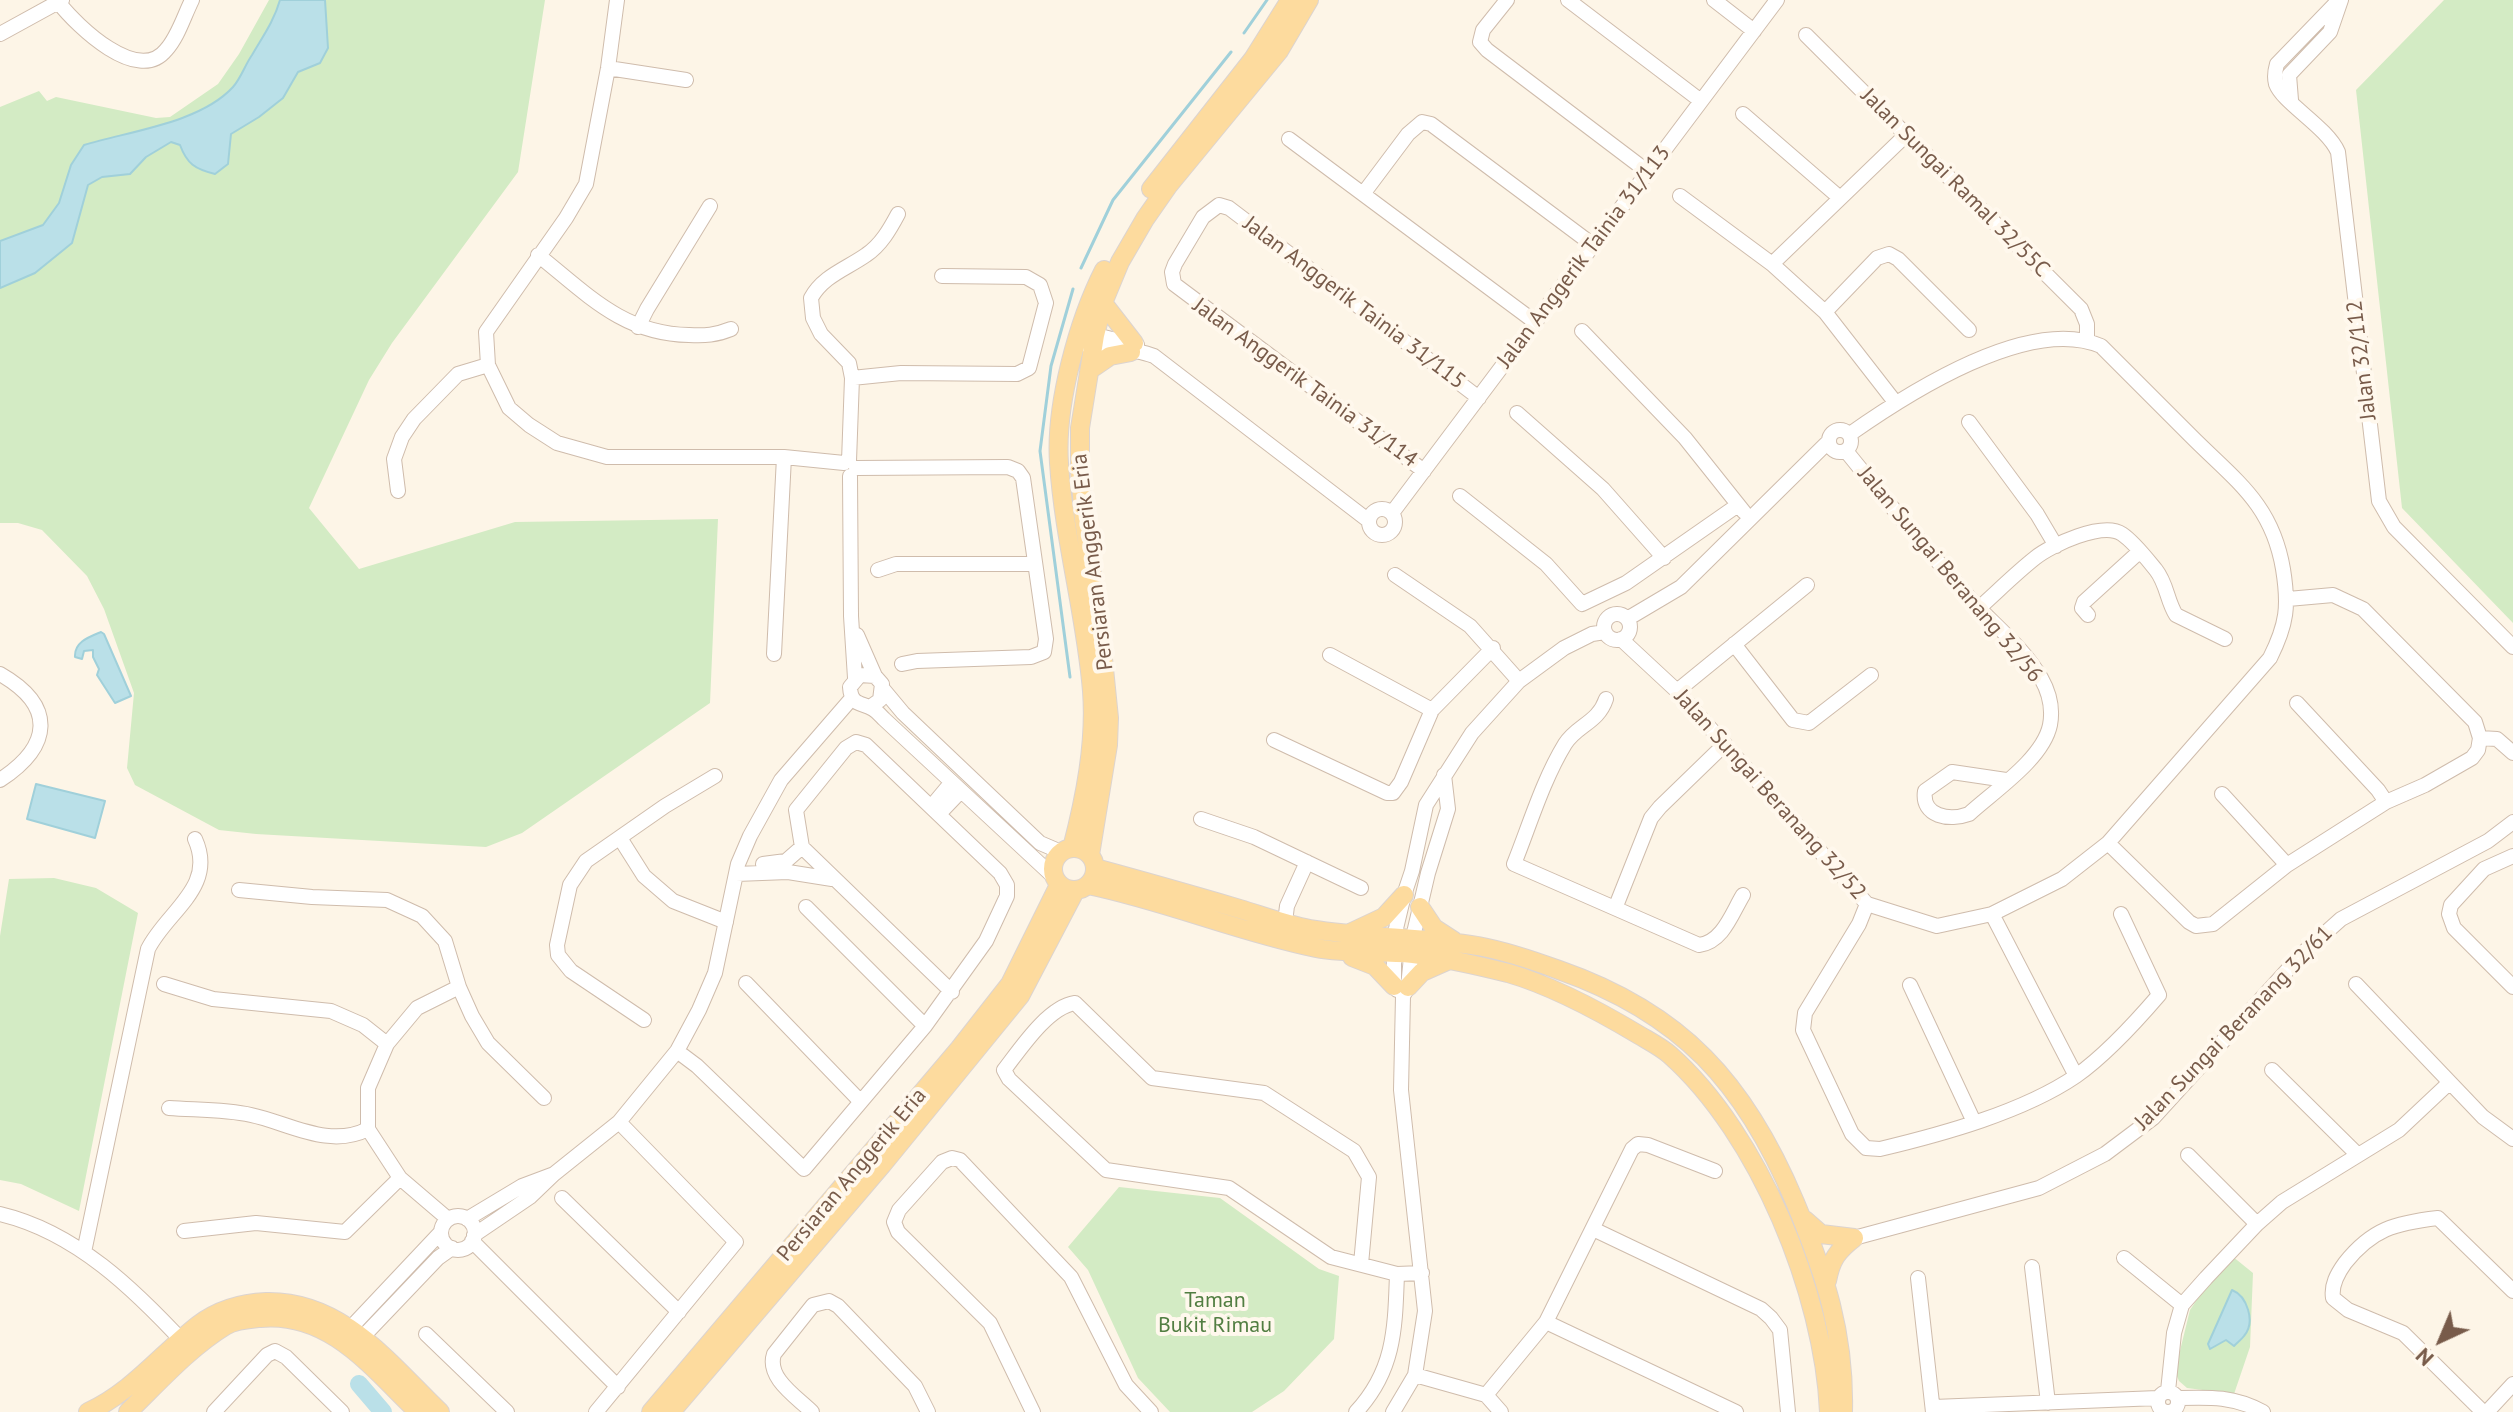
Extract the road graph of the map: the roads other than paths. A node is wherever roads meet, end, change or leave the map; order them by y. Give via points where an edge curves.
1 (192, 0) edge
2 (617, 0) edge
3 (1290, 0) edge
4 (1309, 0) edge
5 (1507, 0) edge
6 (1568, 0) edge
7 (1714, 0) edge
8 (1777, 0) edge
9 (2340, 0) edge
10 (60, 2) edge
11 (1754, 31) junction
12 (0, 34) edge
13 (1806, 35) dead end
14 (608, 68) junction
15 (686, 80) dead end
16 (2291, 100) junction
17 (1701, 101) junction
18 (1743, 114) dead end
19 (1907, 134) junction
20 (1289, 139) dead end
21 (1648, 172) junction
22 (1363, 194) junction
23 (1680, 196) dead end
24 (1840, 198) junction
25 (710, 206) dead end
26 (898, 214) dead end
27 (1593, 245) junction
28 (538, 255) junction
29 (1772, 264) junction
30 (942, 276) dead end
31 (1186, 295) joint
32 (1103, 303) junction
33 (1825, 312) junction
34 (1535, 322) junction
35 (638, 327) junction
36 (731, 329) dead end
37 (1969, 330) dead end
38 (1582, 331) dead end
39 (1085, 338) junction
40 (2087, 340) junction
41 (1136, 349) junction
42 (488, 365) junction
43 (1091, 369) junction
44 (852, 378) junction
45 (1479, 398) junction
46 (1895, 402) junction
47 (1517, 413) dead end
48 (1969, 422) dead end
49 (1850, 434) junction
50 (1829, 441) junction
51 (1846, 451) junction
52 (784, 457) junction
53 (850, 467) junction
54 (1424, 471) junction
55 (398, 491) dead end
56 (1460, 496) dead end
57 (1738, 505) junction
58 (1392, 513) junction
59 (1751, 520) junction
60 (1369, 521) junction
61 (2056, 546) junction
62 (2139, 552) junction
63 (1664, 558) junction
64 (1034, 564) junction
65 (878, 570) dead end
66 (1395, 575) dead end
67 (1807, 585) dead end
68 (2288, 599) junction
69 (1979, 608) junction
70 (2088, 615) dead end
71 (851, 616) junction
72 (1627, 619) junction
73 (1605, 632) junction
74 (1621, 639) junction
75 (2225, 639) dead end
76 (1734, 644) junction
77 (2513, 647) edge
78 (1493, 648) junction
79 (774, 654) dead end
80 (1330, 655) dead end
81 (902, 664) dead end
82 (0, 674) edge
83 (1871, 675) dead end
84 (855, 678) junction
85 (1519, 681) junction
86 (879, 682) junction
87 (1677, 691) junction
88 (1606, 699) dead end
89 (2297, 703) dead end
90 (861, 704) junction
91 (1432, 710) junction
92 (2480, 738) junction
93 (1274, 740) dead end
94 (1725, 744) junction
95 (2513, 753) edge
96 (1444, 775) junction
97 (715, 776) dead end
98 (0, 780) edge
99 (2006, 780) junction
100 (956, 788) junction
101 (2222, 794) dead end
102 (2386, 802) junction
103 (935, 810) junction
104 (1201, 819) dead end
105 (2513, 822) edge
106 (1420, 831) junction
107 (1440, 835) junction
108 (750, 836) junction
109 (2494, 837) junction
110 (620, 838) junction
111 (195, 839) dead end
112 (2108, 843) junction
113 (802, 847) junction
114 (1067, 850) junction
115 (2510, 858) edge
116 (1307, 862) junction
117 (762, 864) junction
118 (2287, 865) junction
119 (737, 869) junction
120 (1077, 877) junction
121 (833, 879) junction
122 (1361, 888) dead end
123 (239, 890) dead end
124 (1404, 895) junction
125 (1743, 895) dead end
126 (1867, 904) junction
127 (1616, 906) junction
128 (806, 907) dead end
129 (1420, 907) junction
130 (1992, 914) junction
131 (2121, 914) dead end
132 (726, 922) junction
133 (1285, 922) junction
134 (1341, 944) junction
135 (1403, 945) junction
136 (1454, 951) junction
137 (746, 983) dead end
138 (164, 984) dead end
139 (2356, 984) dead end
140 (1910, 985) dead end
141 (459, 987) junction
142 (2513, 987) edge
143 (1402, 990) junction
144 (952, 992) junction
145 (644, 1020) dead end
146 (925, 1026) junction
147 (387, 1044) junction
148 (677, 1051) junction
149 (2272, 1070) dead end
150 (2076, 1076) junction
151 (2449, 1083) junction
152 (544, 1098) dead end
153 (860, 1101) junction
154 (169, 1108) dead end
155 (619, 1122) junction
156 (1974, 1122) junction
157 (368, 1129) junction
158 (2513, 1139) edge
159 (2188, 1155) dead end
160 (2358, 1155) junction
161 (1715, 1171) dead end
162 (554, 1174) junction
163 (400, 1178) junction
164 (562, 1198) dead end
165 (1799, 1212) junction
166 (0, 1214) edge
167 (467, 1219) junction
168 (2257, 1224) junction
169 (444, 1226) junction
170 (1593, 1229) junction
171 (184, 1231) dead end
172 (473, 1238) junction
173 (1854, 1238) junction
174 (452, 1248) junction
175 (84, 1252) junction
176 (1815, 1252) junction
177 (2124, 1258) dead end
178 (1361, 1264) junction
179 (2032, 1267) dead end
180 (1803, 1272) junction
181 (1422, 1273) junction
182 (1397, 1274) junction
183 (1918, 1278) dead end
184 (1827, 1283) junction
185 (2513, 1291) edge
186 (2182, 1305) junction
187 (679, 1312) junction
188 (1546, 1322) junction
189 (426, 1334) dead end
190 (351, 1338) junction
191 (187, 1346) junction
192 (1415, 1375) junction
193 (2513, 1384) edge
194 (618, 1387) junction
195 (1486, 1395) junction
196 (2048, 1403) junction
197 (2168, 1404) edge
198 (1934, 1410) edge
199 (88, 1412) edge
200 (128, 1412) edge
201 (214, 1412) edge
202 (342, 1412) edge
203 (418, 1412) edge
204 (440, 1412) edge
205 (507, 1412) edge
206 (596, 1412) edge
207 (651, 1412) edge
208 (671, 1412) edge
209 (812, 1412) edge
210 (928, 1412) edge
211 (1033, 1412) edge
212 (1151, 1412) edge
213 (1356, 1412) edge
214 (1393, 1412) edge
215 (1501, 1412) edge
216 (1736, 1412) edge
217 (1788, 1412) edge
218 (1829, 1412) edge
219 (1843, 1412) edge
220 (2263, 1412) edge
221 (2485, 1412) edge

1 - 10 street via 167,49 150,61 119,54 75,23
2 - 14 street
3 - 39 main road, Persiaran Anggerik Eria via 1253,59 1136,211 1098,281
4 - 32 main road, Persiaran Anggerik Eria via 1279,51 1157,201 1120,262
5 - 21 street via 1480,42
6 - 17 street
7 - 11 street
8 - 11 street, Jalan Anggerik Tainia 31/113
9 - 16 street via 2330,32 2289,75
9 - 16 street, Jalan 32/112 via 2277,64 2276,86
10 - 12 street
11 - 17 street, Jalan Anggerik Tainia 31/113
13 - 19 street, Jalan Sungai Ramal 32/55C
14 - 15 street
14 - 28 street via 586,184
16 - 77 street, Jalan 32/112 via 2338,152 2379,501 2394,527
17 - 21 street, Jalan Anggerik Tainia 31/113
18 - 24 street
19 - 24 street
19 - 40 street, Jalan Sungai Ramal 32/55C via 2081,309
20 - 22 street
21 - 27 street, Jalan Anggerik Tainia 31/113
22 - 27 street via 1422,122
22 - 34 street
23 - 29 street
24 - 29 street
25 - 35 street
26 - 44 street via 871,251 823,282 811,298 821,334 849,363
27 - 34 street, Jalan Anggerik Tainia 31/113
28 - 35 street
28 - 42 street via 486,332
29 - 33 street
30 - 44 street via 1026,277 1040,285 1046,303 1029,368 1017,374
31 - 45 street, Jalan Anggerik Tainia 31/115 via 1172,279 1175,264 1207,212 1219,205 1229,208
31 - 54 street, Jalan Anggerik Tainia 31/114
32 - 39 main road, Persiaran Anggerik Eria
32 - 41 main road
33 - 37 street via 1877,258 1889,254
33 - 46 street
34 - 45 street, Jalan Anggerik Tainia 31/113
35 - 36 street via 664,335 715,336
38 - 57 street via 1685,438
39 - 41 street
39 - 43 main road, Persiaran Anggerik Eria
39 - 114 main road, Persiaran Anggerik Eria via 1064,404 1059,460 1092,692 1088,765
40 - 46 street via 2022,343
40 - 68 street, Jalan Sungai Beranang 32/52 via 2101,346 2258,504 2274,531
41 - 43 main road via 1110,356
41 - 60 street via 1154,356
42 - 52 street via 509,408 557,443 582,452 607,457
42 - 55 street via 458,374 414,419 394,459
43 - 120 main road, Persiaran Anggerik Eria via 1080,428 1080,472 1109,718 1103,781
44 - 53 street
45 - 54 street, Jalan Anggerik Tainia 31/113
46 - 49 street
47 - 63 street via 1603,489
48 - 61 street
49 - 50 street via 1835,430
49 - 51 street
50 - 51 street via 1834,451
50 - 59 street
51 - 69 street, Jalan Sungai Beranang 32/56
52 - 53 street
52 - 79 street
53 - 64 street via 1014,468 1023,478
53 - 71 street
54 - 58 street, Jalan Anggerik Tainia 31/113
56 - 63 street via 1546,564 1582,604
57 - 59 street
57 - 63 street
58 - 60 street via 1377,510
58 - 60 street via 1394,527 1385,535 1373,532
59 - 72 street via 1681,587
61 - 62 street via 2110,530
61 - 69 street via 2037,556
62 - 70 street via 2084,602
62 - 75 street via 2166,585 2176,615
64 - 65 street via 896,564
64 - 81 street via 1044,652
66 - 78 street
67 - 76 street
68 - 92 street via 2333,595 2363,609 2475,722
68 - 112 street, Jalan Sungai Beranang 32/52 via 2270,658
69 - 99 street, Jalan Sungai Beranang 32/56 via 2041,678 2051,704 2041,746
71 - 84 street
71 - 86 street
72 - 73 street via 1612,614
72 - 74 street via 1629,631
73 - 74 street
73 - 85 street via 1564,648
74 - 87 street, Jalan Sungai Beranang 32/52
76 - 83 street via 1793,720 1809,723
76 - 87 street
78 - 85 street
78 - 91 street
80 - 91 street
82 - 98 street via 32,697 40,712 34,747
84 - 86 street via 865,674
84 - 90 street via 850,687
85 - 96 street via 1472,733
86 - 90 street via 880,700
86 - 114 street via 903,713 1040,843
87 - 94 street, Jalan Sungai Beranang 32/52
88 - 127 street via 1592,721 1567,741 1514,864
89 - 102 street
90 - 100 street
90 - 108 street via 827,726 781,780
91 - 93 street via 1393,793
92 - 95 street via 2497,739
92 - 102 street via 2472,758
94 - 126 street, Jalan Sungai Beranang 32/52
94 - 127 street via 1651,818
96 - 106 street via 1426,805
96 - 107 street via 1448,809
97 - 110 street
99 - 99 street, Jalan Sungai Beranang 32/56 via 1959,818 1938,815 1924,800 1925,791 1952,772
100 - 103 street
100 - 120 street
101 - 118 street
102 - 118 street
103 - 113 street via 866,745 856,742 796,810
103 - 144 street via 1007,885 986,941
104 - 116 street
105 - 109 street, Jalan Sungai Beranang 32/61
106 - 107 street
106 - 124 street
107 - 129 street
108 - 117 street
108 - 119 street
109 - 115 street
109 - 173 street, Jalan Sungai Beranang 32/61 via 2341,919 2303,953 2153,1118 2105,1154 2039,1188
110 - 132 street via 644,876 673,901
110 - 145 street via 586,861 570,885 558,955 571,971
111 - 175 street via 202,859 199,877 148,949
112 - 118 street via 2196,926 2213,924
112 - 130 street, Jalan Sungai Beranang 32/52 via 2062,879
113 - 117 street via 786,861
113 - 121 street
114 - 120 main road
114 - 120 main road, Persiaran Anggerik Eria via 1053,863
115 - 142 street via 2484,869 2449,914 2454,928
116 - 122 street
116 - 133 street
117 - 119 street
119 - 121 street
119 - 132 street
120 - 133 main road
120 - 134 main road via 1250,934
120 - 207 main road, Persiaran Anggerik Eria via 1010,984 949,1061
120 - 208 main road, Persiaran Anggerik Eria via 1020,996
121 - 144 street
123 - 141 street via 387,900 405,907 422,916 445,941
124 - 134 main road via 1384,917
124 - 135 street
125 - 127 street via 1721,934 1699,945
126 - 130 street, Jalan Sungai Beranang 32/52 via 1937,926
126 - 156 street via 1805,1013 1803,1030 1852,1134 1866,1148 1880,1149
128 - 146 street
129 - 135 street
129 - 136 main road
130 - 150 street
131 - 150 street via 2159,995
132 - 148 street via 715,973
133 - 134 main road
134 - 135 main road
134 - 143 main road
135 - 136 main road
135 - 143 street
136 - 143 main road
136 - 165 main road via 1509,953 1591,981 1662,1019 1744,1106 1777,1158
136 - 180 main road via 1572,999 1668,1053 1728,1122 1759,1173
137 - 153 street
138 - 147 street via 213,999 331,1011 363,1025
139 - 151 street
140 - 156 street
141 - 147 street via 417,1008
141 - 152 street via 488,1043
143 - 181 street via 1401,1090
144 - 146 street
146 - 153 street
147 - 157 street via 368,1088
148 - 153 street via 804,1169
148 - 155 street
149 - 160 street
150 - 156 street via 2024,1104
151 - 158 street
151 - 160 street via 2399,1130
154 - 157 street via 251,1115 318,1136 357,1135
155 - 162 street
155 - 187 street via 736,1242
157 - 163 street
159 - 168 street
160 - 168 street via 2282,1202
161 - 170 street via 1638,1144 1628,1154
162 - 167 street via 522,1186
162 - 172 street
163 - 169 street
163 - 171 street via 345,1232 256,1223
164 - 187 street
165 - 173 main road via 1821,1234
165 - 176 main road
166 - 175 street
167 - 169 street via 454,1216
167 - 172 street
168 - 186 street
169 - 174 street via 442,1239
169 - 190 street
170 - 188 street
170 - 217 street via 1771,1318 1780,1330
172 - 174 street via 463,1248
172 - 194 street
173 - 176 main road
173 - 184 main road via 1832,1259
174 - 190 street
175 - 191 street via 136,1292
176 - 180 main road
176 - 184 main road
177 - 186 street
178 - 178 street via 1331,1257 1229,1188 1106,1170 1004,1070 1052,1013 1075,1003 1152,1078 1264,1093 1354,1151 1369,1177
178 - 182 street
179 - 196 street
180 - 218 main road via 1819,1331
181 - 182 street
181 - 192 street via 1425,1311
182 - 213 street via 1394,1340 1383,1375
183 - 198 street
184 - 219 main road via 1844,1379
185 - 221 street via 2438,1218 2388,1228 2362,1242 2332,1288 2333,1298 2348,1310 2403,1333
186 - 197 street via 2174,1333
187 - 194 street
188 - 195 street
188 - 216 street
189 - 205 street
190 - 191 main road via 329,1315 304,1306 249,1303 216,1312
190 - 203 main road
190 - 204 main road
191 - 199 main road
191 - 200 main road
192 - 195 street
192 - 214 street
193 - 221 street
194 - 206 street
195 - 215 street
196 - 197 street
196 - 198 street
197 - 220 street via 2219,1396
201 - 202 street via 275,1351
209 - 210 street via 775,1375 774,1354 813,1305 829,1301 915,1386
211 - 212 street via 990,1323 894,1222 942,1162 952,1158 960,1160 1071,1277 1126,1385

